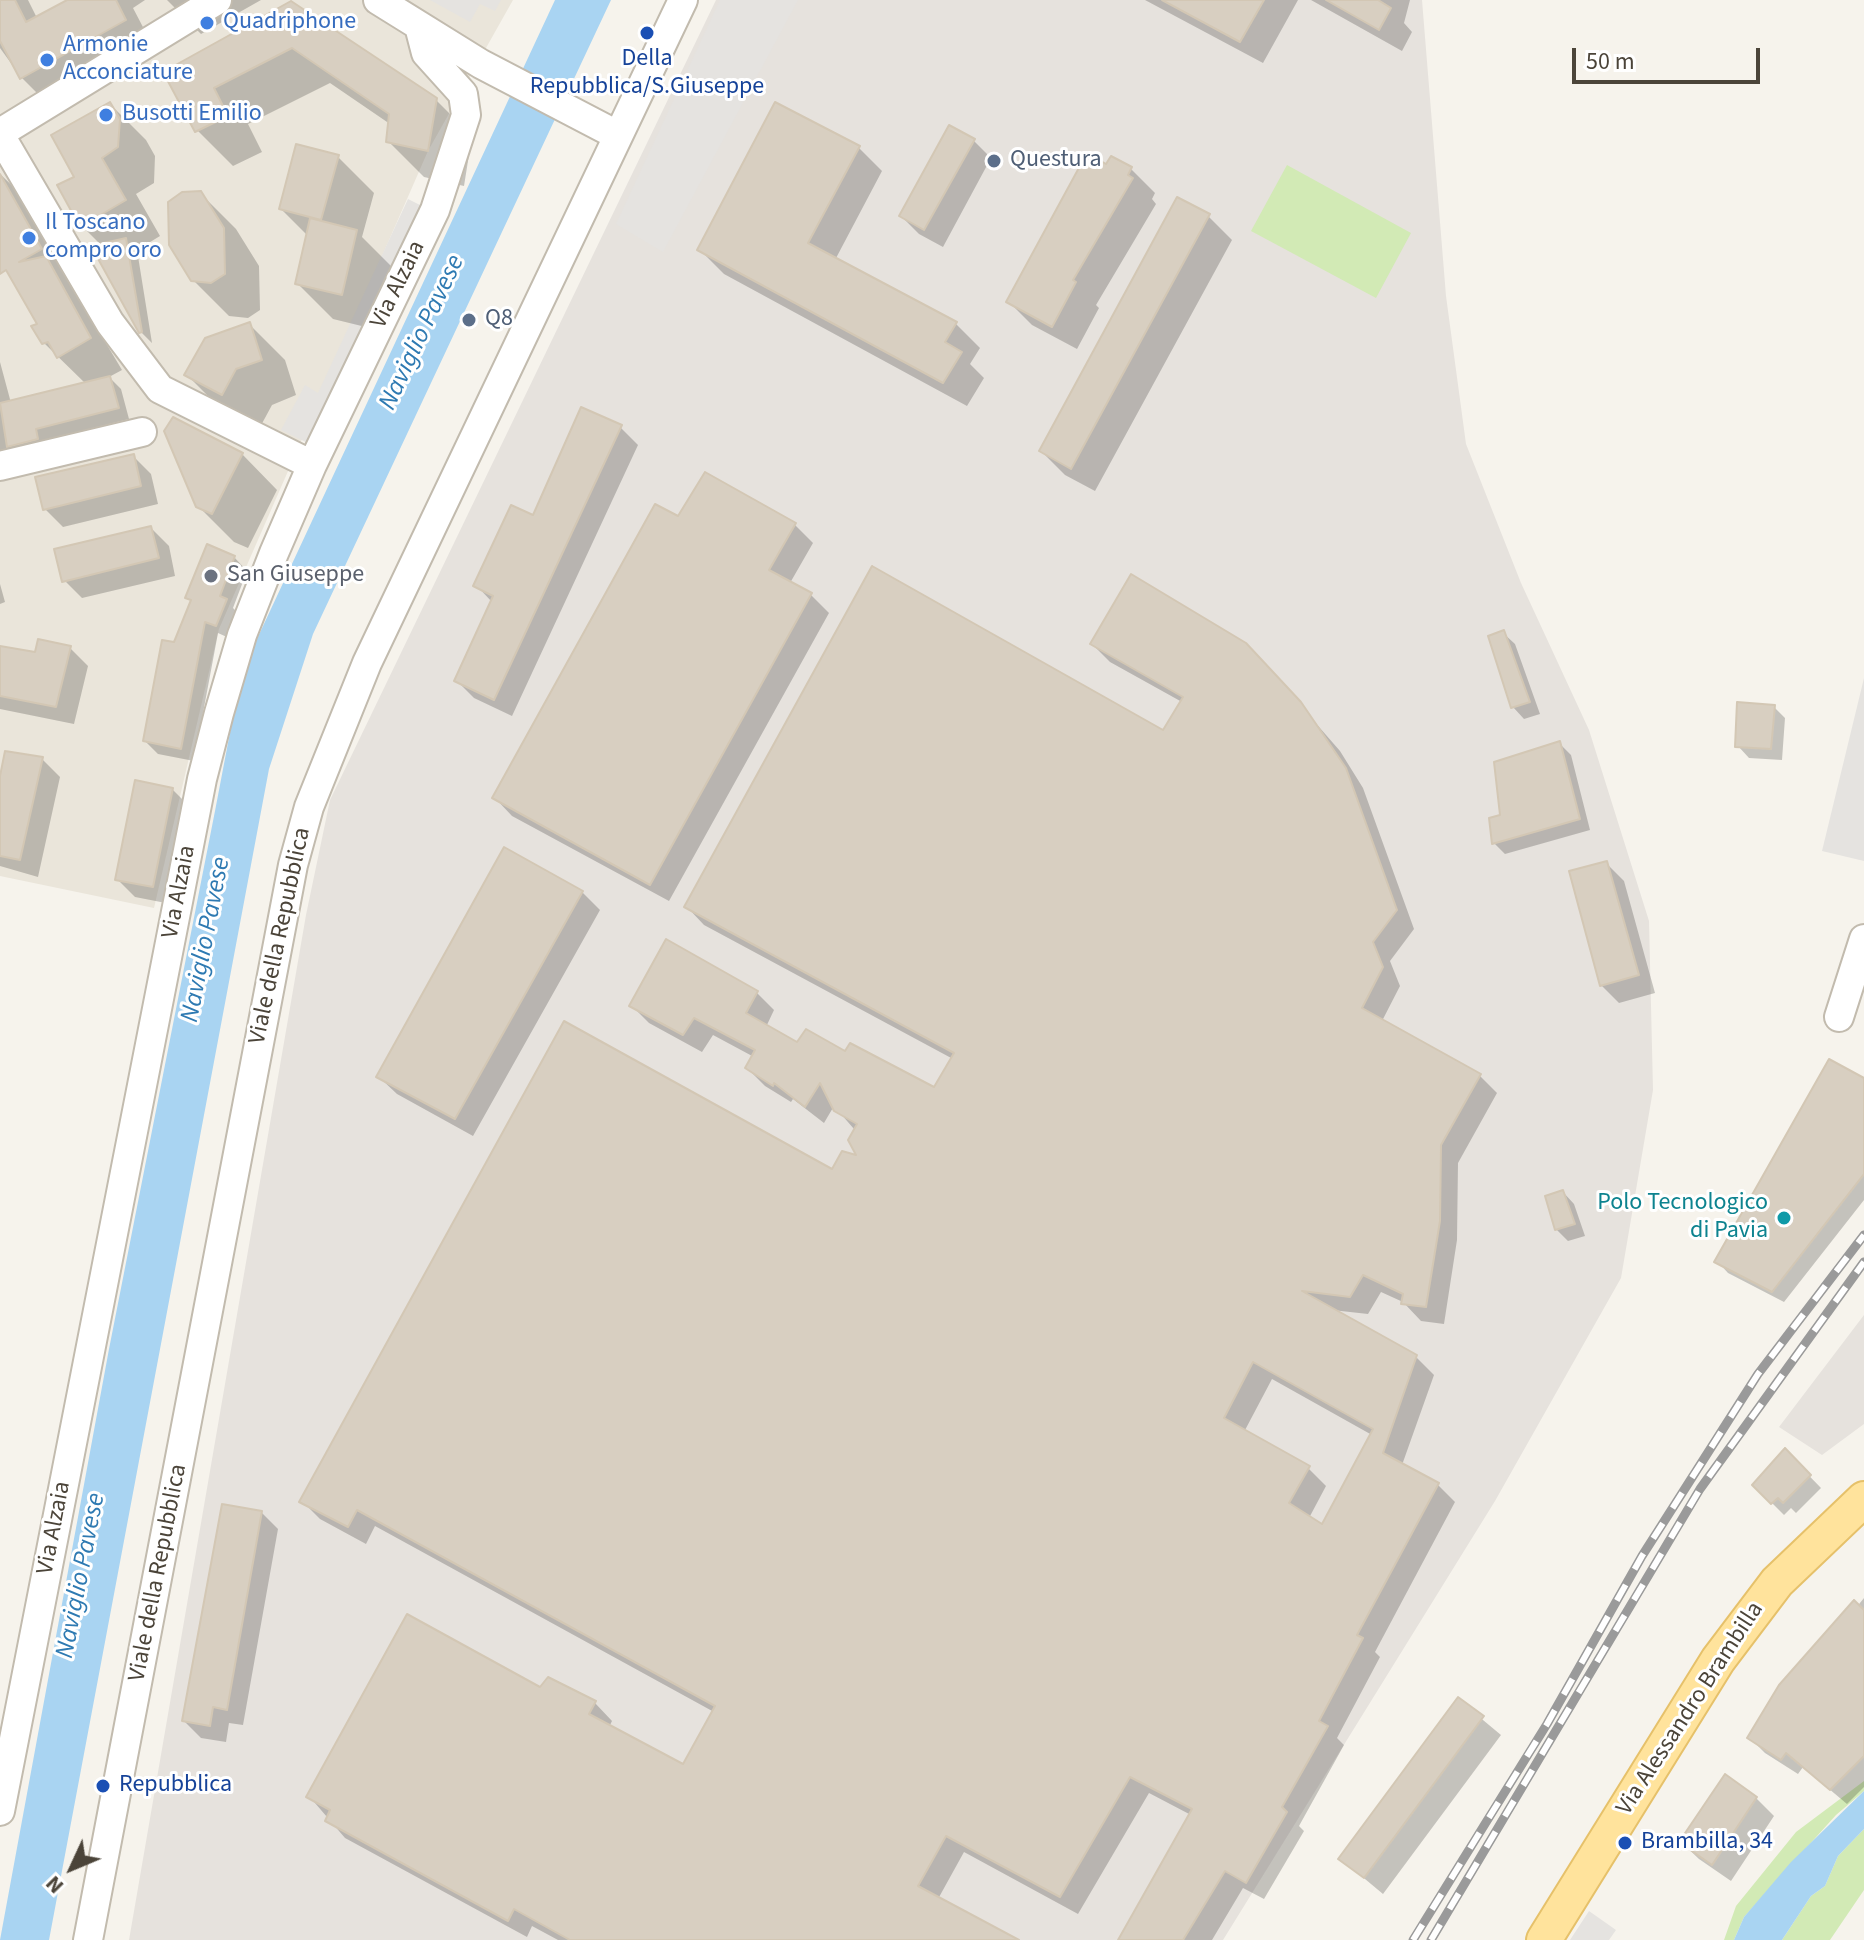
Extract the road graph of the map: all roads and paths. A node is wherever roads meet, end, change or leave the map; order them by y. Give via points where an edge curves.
1 (217, 0) edge
2 (378, 0) edge
3 (683, 0) edge
4 (419, 26) junction
5 (0, 134) edge
6 (617, 135) junction
7 (142, 432) dead end
8 (312, 465) junction
9 (0, 466) edge
10 (1864, 939) edge
11 (1839, 1017) dead end
12 (1864, 1499) edge
13 (0, 1811) edge
14 (88, 1940) edge
15 (1544, 1940) edge

1 - 5 street
2 - 4 street
3 - 6 street, Viale della Repubblica
4 - 6 street
4 - 8 street, Via Alzaia via 426,53 463,94 466,115 435,210
5 - 8 street via 110,323 160,389
6 - 14 street, Viale della Repubblica via 367,663 309,807 287,896
7 - 9 street
8 - 13 street, Via Alzaia via 242,635 202,779
10 - 11 street
12 - 15 main road, Via Alessandro Brambilla via 1777,1582 1718,1660

